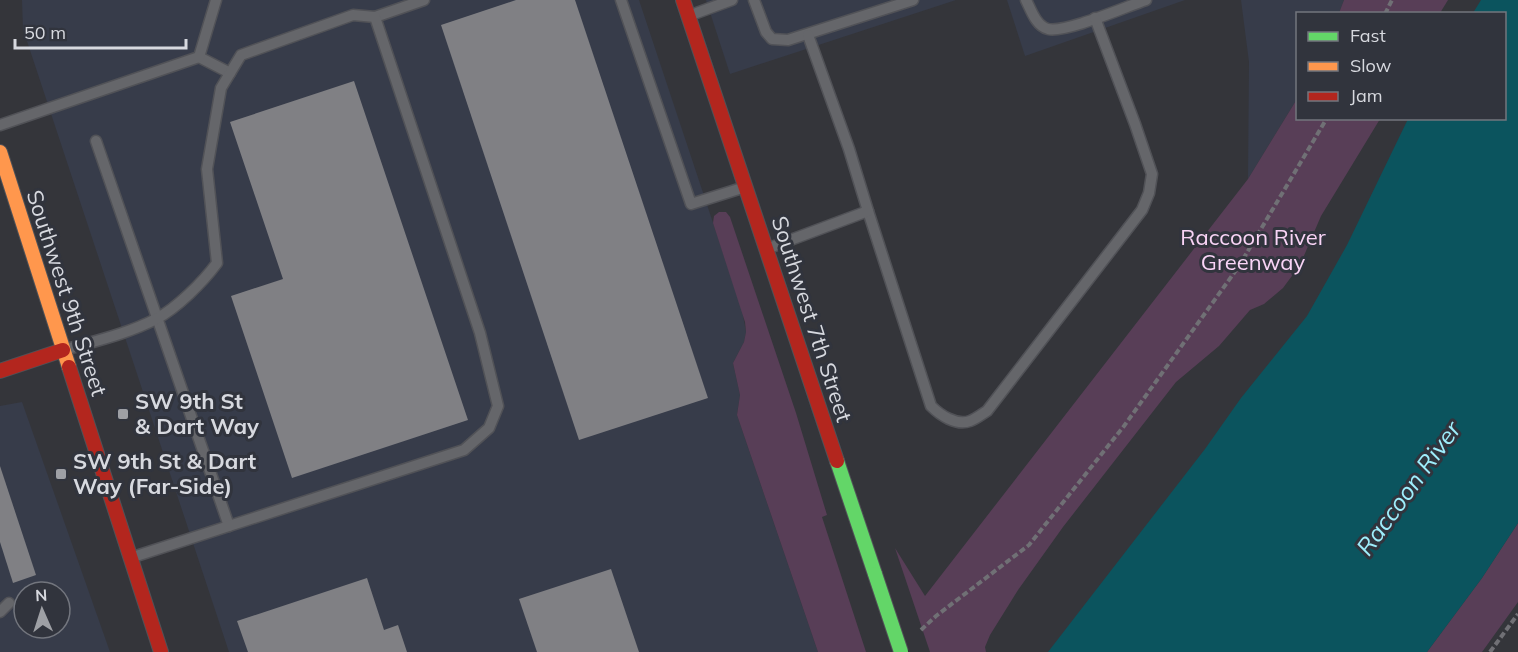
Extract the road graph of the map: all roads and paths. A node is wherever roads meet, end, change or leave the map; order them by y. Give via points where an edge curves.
1 (216, 0) edge
2 (424, 0) edge
3 (621, 0) edge
4 (683, 0) edge
5 (732, 0) edge
6 (754, 0) edge
7 (913, 0) edge
8 (1026, 0) edge
9 (1146, 0) edge
10 (688, 16) junction
11 (375, 17) junction
12 (1095, 18) junction
13 (808, 35) junction
14 (199, 57) junction
15 (230, 73) junction
16 (1326, 120) edge
17 (0, 125) edge
18 (96, 141) dead end
19 (0, 152) edge
20 (745, 187) junction
21 (868, 211) junction
22 (766, 249) junction
23 (157, 318) junction
24 (63, 350) junction
25 (0, 371) edge
26 (229, 526) junction
27 (130, 558) junction
28 (9, 603) dead end
29 (0, 612) edge
30 (1518, 614) edge
31 (914, 638) dead end
32 (161, 652) edge
33 (901, 652) edge
34 (1490, 652) edge

1 - 14 lane
2 - 11 lane
3 - 20 lane via 691,204
4 - 10 main road, Southwest 7th Street
5 - 10 lane
6 - 13 lane via 772,39
7 - 13 lane
8 - 12 lane via 1046,29 1063,29
9 - 12 lane
10 - 20 main road, Southwest 7th Street
11 - 15 lane via 353,15 241,55
11 - 26 lane via 480,333 498,406 489,428 464,450
12 - 21 lane via 1152,174 1149,193 1142,210 987,411 969,422 941,416 932,406
13 - 21 lane
14 - 15 lane
14 - 17 lane
15 - 23 lane via 221,88 207,169 217,263 202,282
16 - 31 path via 1239,266 1124,426 1037,536
18 - 23 lane
19 - 24 main road, Southwest 9th Street
20 - 22 main road, Southwest 7th Street
21 - 22 lane
22 - 33 main road, Southwest 7th Street, bridge
23 - 24 lane
23 - 26 lane
24 - 25 main road
24 - 27 main road, Southwest 9th Street
26 - 27 lane
27 - 32 main road, Southwest 9th Street
28 - 29 lane
30 - 34 path

